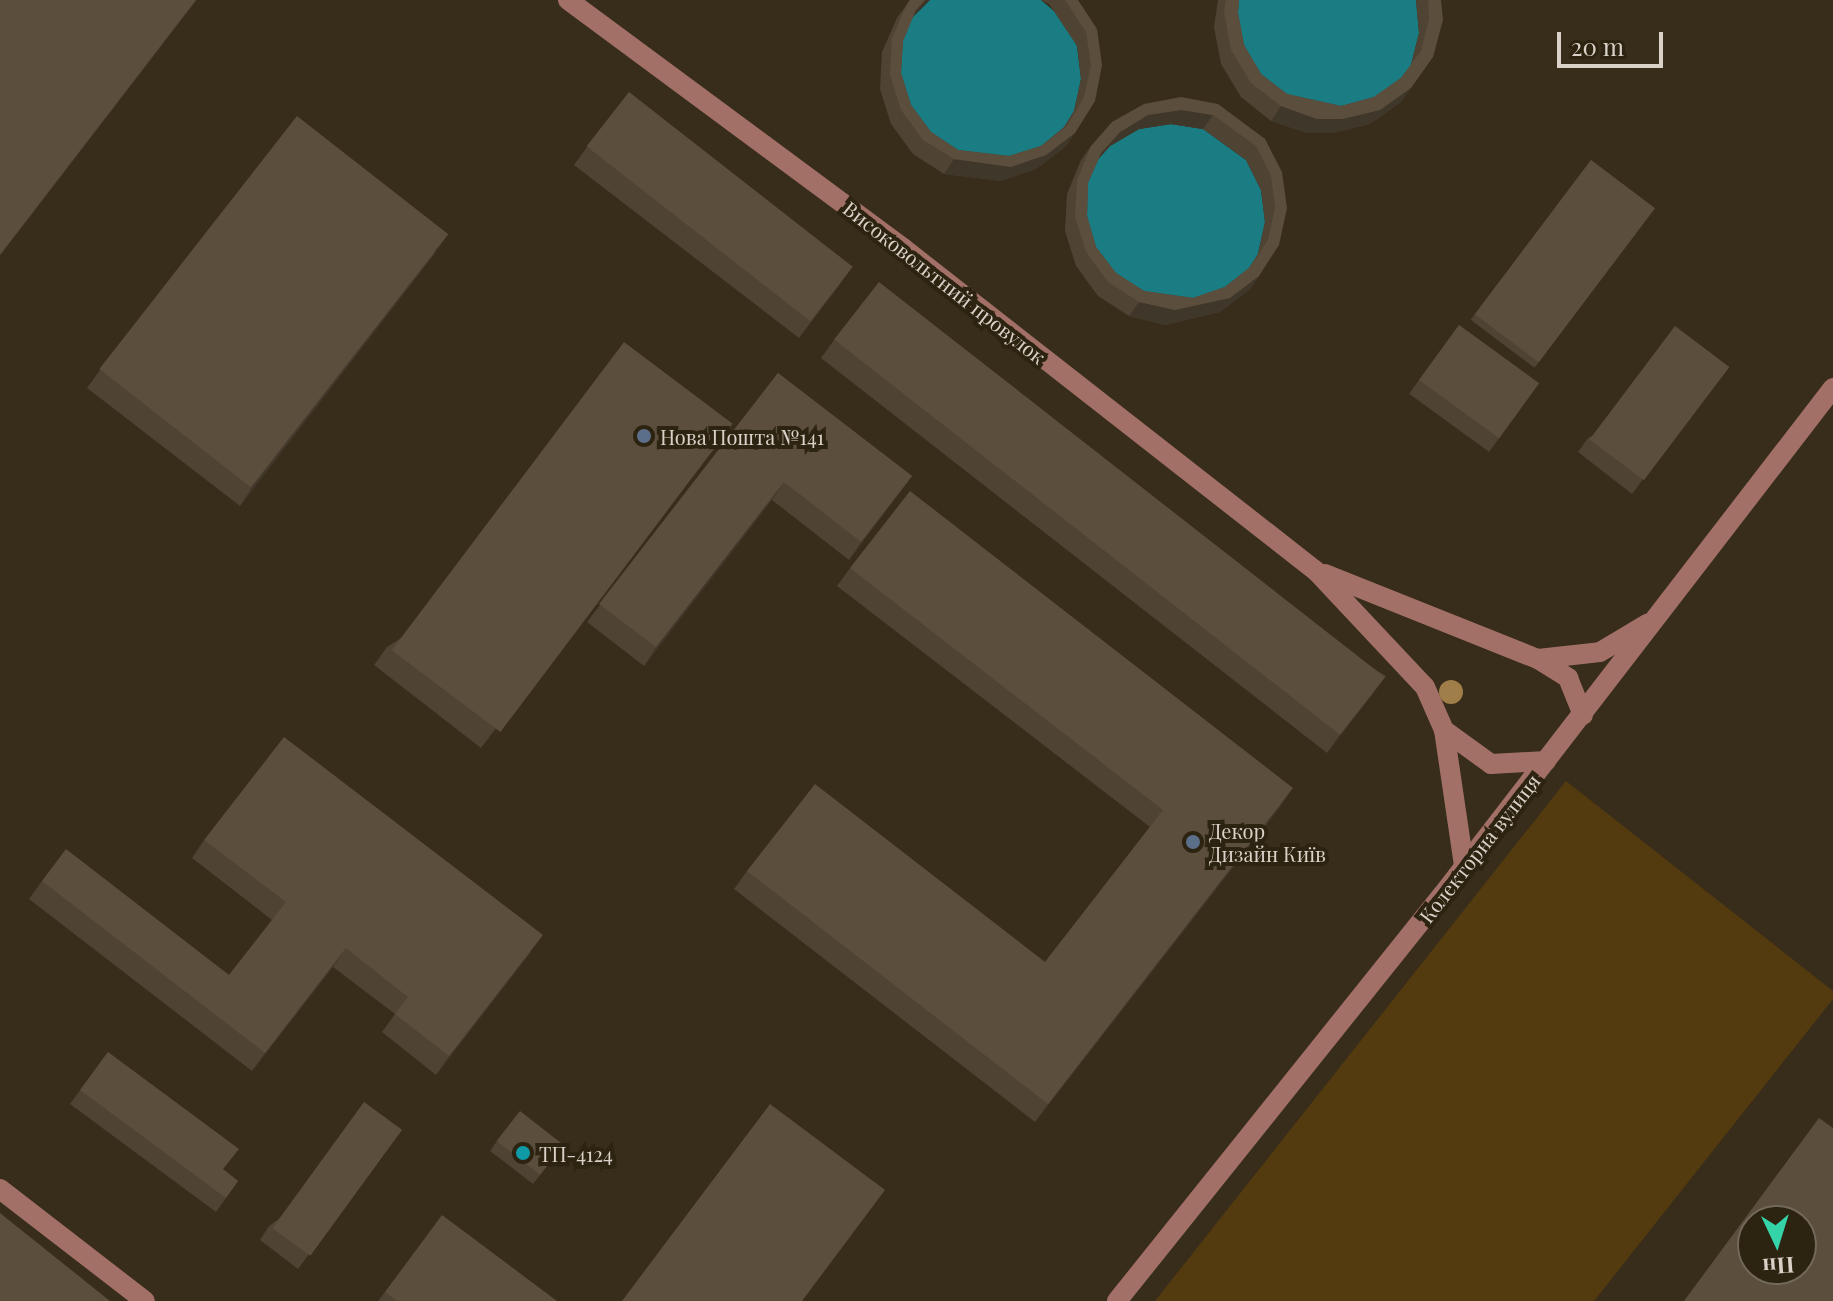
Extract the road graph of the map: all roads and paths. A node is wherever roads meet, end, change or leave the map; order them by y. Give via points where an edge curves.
1 (568, 0) edge
2 (1833, 388) edge
3 (1316, 571) junction
4 (1657, 618) junction
5 (1538, 659) junction
6 (1583, 715) junction
7 (1444, 730) junction
8 (1546, 761) junction
9 (1464, 866) junction
10 (0, 1189) edge
11 (145, 1301) edge
12 (1117, 1301) edge

1 - 3 street, Високовольтний провулок via 903,248
2 - 4 street, Колекторна вулиця
3 - 5 street, Високовольтний провулок
3 - 7 street, Високовольтний провулок via 1425,687
4 - 5 street via 1600,652
4 - 6 street, Колекторна вулиця
5 - 6 street, Високовольтний провулок via 1568,678
6 - 8 street, Колекторна вулиця
7 - 8 street via 1491,764
7 - 9 street, Високовольтний провулок
8 - 9 street, Колекторна вулиця
9 - 12 street, Колекторна вулиця
10 - 11 street

